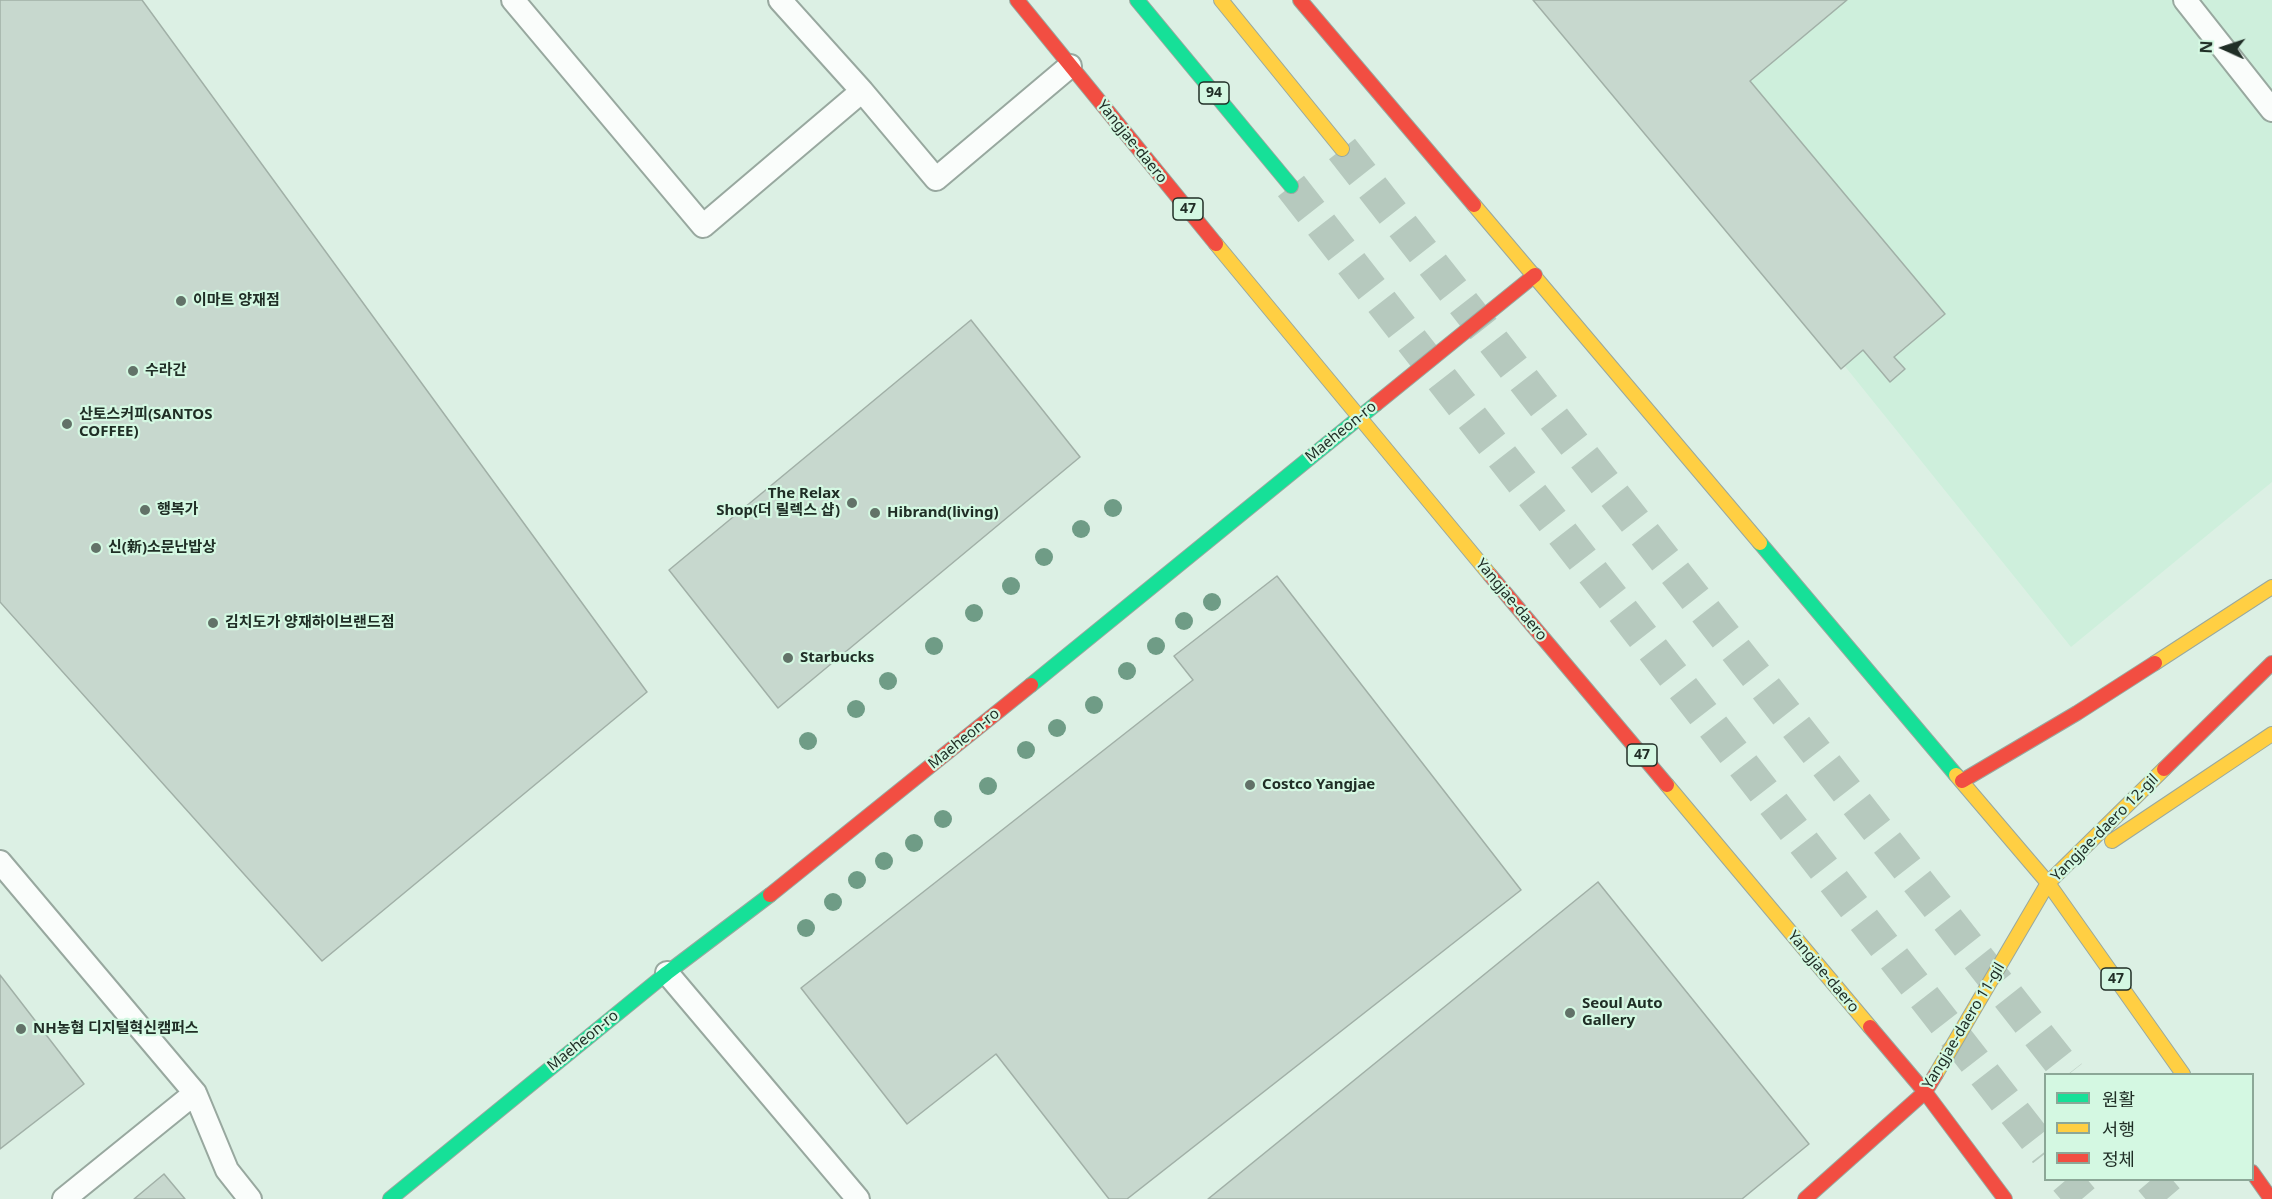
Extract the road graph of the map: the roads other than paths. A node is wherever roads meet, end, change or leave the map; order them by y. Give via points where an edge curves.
1 (513, 0) edge
2 (780, 0) edge
3 (1017, 0) edge
4 (1137, 0) edge
5 (1221, 0) edge
6 (1300, 0) edge
7 (2185, 0) edge
8 (1070, 66) junction
9 (862, 92) junction
10 (2272, 110) edge
11 (1342, 149) tunnel mouth
12 (1291, 186) tunnel mouth
13 (1535, 275) junction
14 (1359, 418) junction
15 (2272, 587) edge
16 (2272, 663) edge
17 (2272, 734) edge
18 (1962, 781) junction
19 (0, 862) edge
20 (2048, 883) junction
21 (667, 973) junction
22 (2182, 1073) edge
23 (1925, 1092) junction
24 (195, 1093) junction
25 (2254, 1174) edge
26 (64, 1199) edge
27 (250, 1199) edge
28 (390, 1199) edge
29 (858, 1199) edge
30 (1805, 1199) edge
31 (2005, 1199) edge
32 (2271, 1199) edge

1 - 9 lane via 703,226
2 - 9 lane
3 - 8 main road, Yangjae-daero / 47
4 - 12 main road, 94
5 - 11 main road
6 - 13 main road, 47
7 - 10 lane
8 - 9 lane via 936,179
8 - 14 main road, Yangjae-daero / 47
13 - 14 main road, Maeheon-ro
13 - 18 main road, 47
14 - 21 main road, Maeheon-ro via 818,858
14 - 23 main road, Yangjae-daero / 47
15 - 18 main road via 2078,713
16 - 20 main road, Yangjae-daero 12-gil
17 - 20 main road, Yangjae-daero 12-gil
18 - 20 main road, 47
19 - 24 lane
20 - 22 main road, 47
20 - 23 main road, Yangjae-daero 11-gil
21 - 28 main road, Maeheon-ro
21 - 29 lane
23 - 30 main road, Yangjae-daero 11-gil
23 - 31 main road, Yangjae-daero / 47
24 - 26 lane
24 - 27 lane via 227,1170
25 - 32 main road

